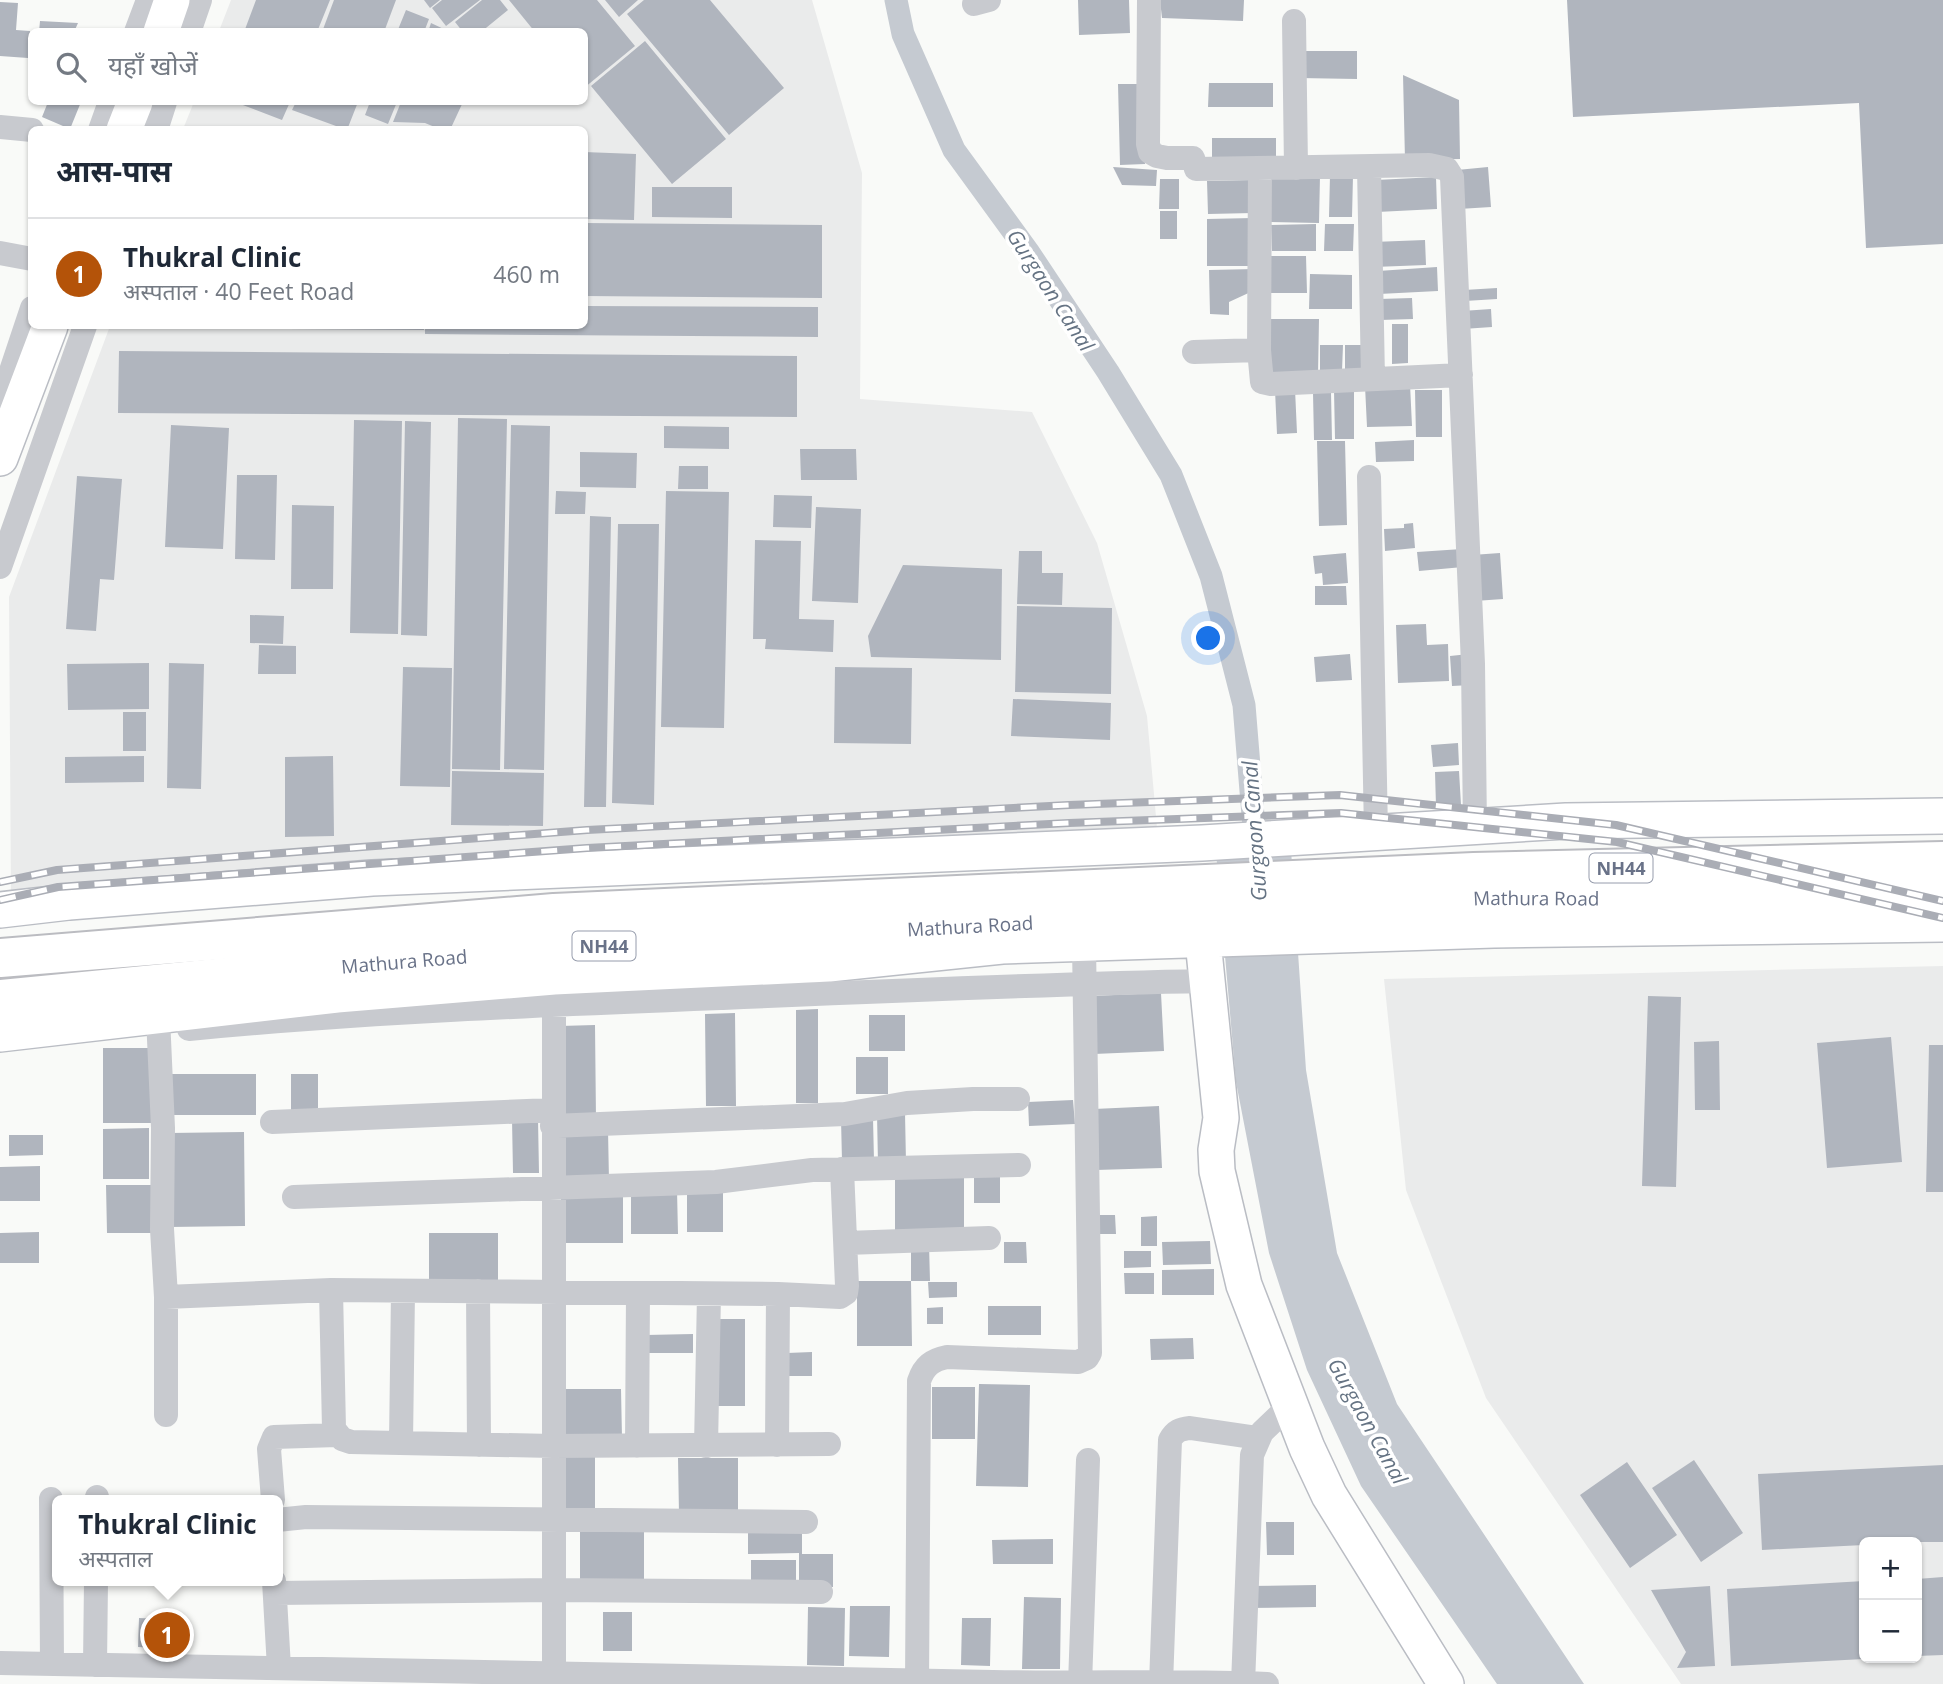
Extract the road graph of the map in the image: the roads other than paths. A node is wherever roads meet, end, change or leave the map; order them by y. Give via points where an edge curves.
1 (148, 0) edge
2 (191, 0) edge
3 (1149, 0) edge
4 (1294, 21) dead end
5 (138, 28) edge
6 (165, 28) edge
7 (189, 28) edge
8 (109, 105) edge
9 (134, 105) edge
10 (164, 105) edge
11 (101, 126) edge
12 (126, 126) edge
13 (157, 126) edge
14 (0, 127) edge
15 (28, 130) edge
16 (1369, 167) junction
17 (1296, 168) junction
18 (1260, 169) junction
19 (0, 253) edge
20 (28, 258) edge
21 (28, 320) edge
22 (49, 329) edge
23 (84, 329) edge
24 (1259, 350) junction
25 (1194, 352) dead end
26 (1461, 375) junction
27 (1373, 379) junction
28 (0, 404) edge
29 (0, 458) edge
30 (1368, 477) dead end
31 (0, 567) edge
32 (1943, 816) edge
33 (1475, 828) junction
34 (1376, 832) junction
35 (1943, 861) edge
36 (1301, 894) junction
37 (1932, 898) edge
38 (0, 910) edge
39 (1210, 920) junction
40 (1943, 924) edge
41 (1084, 944) junction
42 (0, 958) edge
43 (1206, 981) junction
44 (1086, 983) junction
45 (554, 991) junction
46 (0, 999) edge
47 (159, 1024) junction
48 (0, 1034) edge
49 (1018, 1099) dead end
50 (552, 1118) junction
51 (1221, 1118) junction
52 (272, 1122) dead end
53 (1018, 1165) dead end
54 (842, 1169) junction
55 (554, 1189) junction
56 (295, 1197) dead end
57 (989, 1238) dead end
58 (846, 1243) junction
59 (331, 1290) junction
60 (402, 1291) junction
61 (478, 1292) junction
62 (554, 1292) junction
63 (638, 1293) junction
64 (709, 1294) junction
65 (778, 1294) junction
66 (166, 1297) junction
67 (1290, 1405) junction
68 (166, 1415) dead end
69 (337, 1435) junction
70 (1258, 1438) junction
71 (401, 1443) junction
72 (829, 1444) dead end
73 (479, 1445) junction
74 (777, 1445) junction
75 (553, 1446) junction
76 (637, 1446) junction
77 (706, 1446) junction
78 (1088, 1460) dead end
79 (273, 1495) edge
80 (51, 1499) dead end
81 (283, 1520) edge
82 (553, 1520) junction
83 (806, 1522) dead end
84 (96, 1586) edge
85 (274, 1587) edge
86 (552, 1590) junction
87 (821, 1592) dead end
88 (0, 1663) edge
89 (52, 1664) junction
90 (95, 1665) junction
91 (279, 1668) junction
92 (554, 1674) junction
93 (590, 1679) edge
94 (765, 1680) edge
95 (849, 1681) edge
96 (917, 1681) edge
97 (1080, 1683) edge
98 (1161, 1683) edge
99 (1251, 1684) edge
100 (1446, 1684) edge
101 (1466, 1684) edge

1 - 5 street
2 - 6 main road
2 - 7 street
3 - 18 street via 1150,152 1167,158 1193,158 1196,169
4 - 17 street
8 - 11 street
9 - 12 main road
10 - 13 street
14 - 15 street
16 - 17 street
16 - 26 street via 1439,166 1452,177
16 - 27 street
17 - 18 street
18 - 24 street
19 - 20 street
21 - 28 street
22 - 29 main road
23 - 31 street
24 - 25 street
24 - 27 street via 1260,378 1266,384
26 - 27 street
26 - 33 street
30 - 34 street
32 - 33 main road via 1566,821
33 - 34 main road
34 - 38 main road via 372,878
35 - 36 highway, Mathura Road / NH44 via 1474,872
36 - 37 highway, Mathura Road / NH44
36 - 39 highway, Mathura Road / NH44
39 - 40 main road, Mathura Road via 1329,937 1493,930
39 - 41 main road, Mathura Road
39 - 42 highway, Mathura Road / NH44 via 554,913
39 - 43 main road
39 - 46 highway, Mathura Road / NH44 via 554,949
41 - 44 street
41 - 45 main road, Mathura Road via 1002,946
43 - 44 street
43 - 51 main road
44 - 45 street
44 - 96 street via 1090,1353 1078,1362 947,1357 922,1371
45 - 47 main road, Mathura Road via 337,995
45 - 50 street
47 - 48 main road, Mathura Road
47 - 66 street
49 - 50 street via 907,1103 845,1114
50 - 52 street
50 - 55 street
51 - 67 main road via 1217,1171 1236,1258
51 - 101 main road via 1235,1148 1265,1278 1335,1467 1375,1542
53 - 54 street
54 - 55 street via 716,1182
54 - 58 street
55 - 56 street
55 - 62 street
57 - 58 street
58 - 65 street via 844,1296
59 - 60 street
59 - 66 street
59 - 69 street
60 - 61 street
60 - 71 street
61 - 62 street
61 - 73 street
62 - 63 street
62 - 75 street
63 - 64 street
63 - 76 street
64 - 65 street
64 - 77 street
65 - 74 street
66 - 68 street
67 - 70 street
67 - 100 main road via 1329,1495
69 - 71 street via 351,1441
69 - 79 street via 274,1437 269,1449
70 - 98 street via 1190,1428 1180,1429 1170,1440
70 - 99 street via 1250,1469
71 - 73 street
72 - 74 street
73 - 75 street
74 - 77 street
75 - 76 street
75 - 82 street
76 - 77 street
78 - 97 street
80 - 89 street
81 - 82 street
82 - 83 street
82 - 86 street
84 - 90 street
85 - 86 street
85 - 91 street
86 - 87 street
86 - 92 street
88 - 89 street
89 - 90 street
90 - 91 street
91 - 92 street
92 - 93 street
93 - 94 street
94 - 95 street
95 - 96 street
96 - 97 street
97 - 98 street
98 - 99 street

